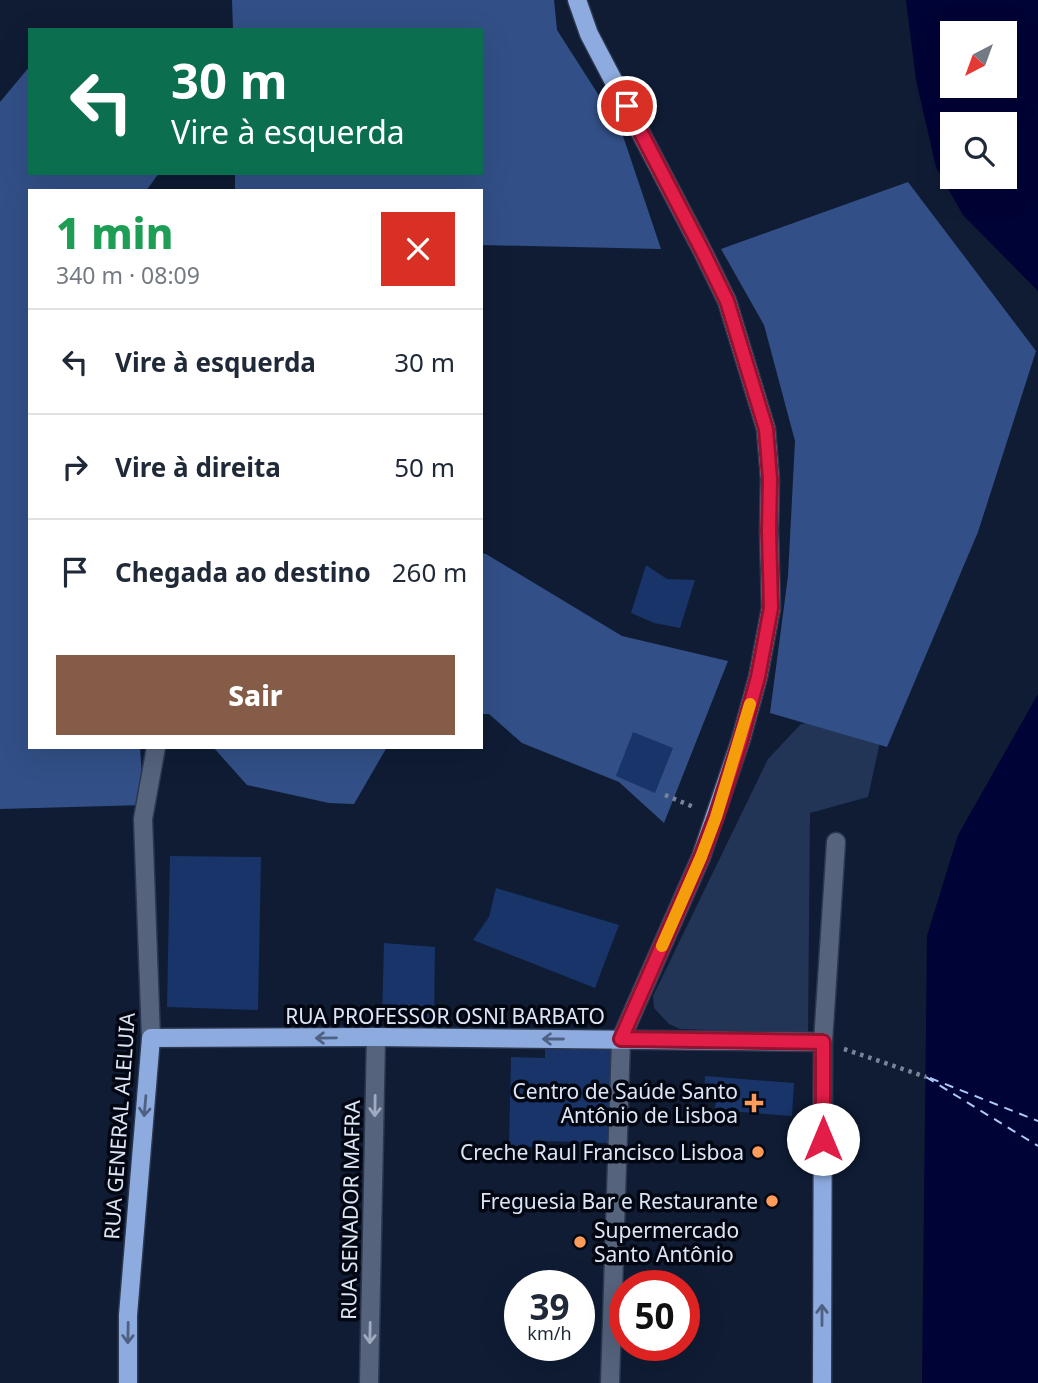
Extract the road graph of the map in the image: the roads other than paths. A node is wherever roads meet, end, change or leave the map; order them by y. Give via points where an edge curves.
1 (577, 0) edge
2 (156, 749) edge
3 (836, 842) dead end
4 (376, 1037) junction
5 (151, 1038) junction
6 (621, 1039) junction
7 (823, 1042) junction
8 (128, 1383) edge
9 (369, 1383) edge
10 (610, 1383) edge
11 (822, 1383) edge

1 - 6 main road via 589,34 727,301 766,429 770,479 771,608 758,677 701,857
2 - 5 street, RUA GENERAL ALELUIA via 143,819
3 - 7 street
4 -> 5 main road, RUA PROFESSOR OSNI BARBATO
6 -> 4 main road, RUA PROFESSOR OSNI BARBATO
4 -> 9 street, RUA SENADOR MAFRA
5 -> 8 main road, RUA GENERAL ALELUIA via 128,1315
6 - 7 main road, RUA PROFESSOR OSNI BARBATO
6 - 10 street
11 -> 7 main road

